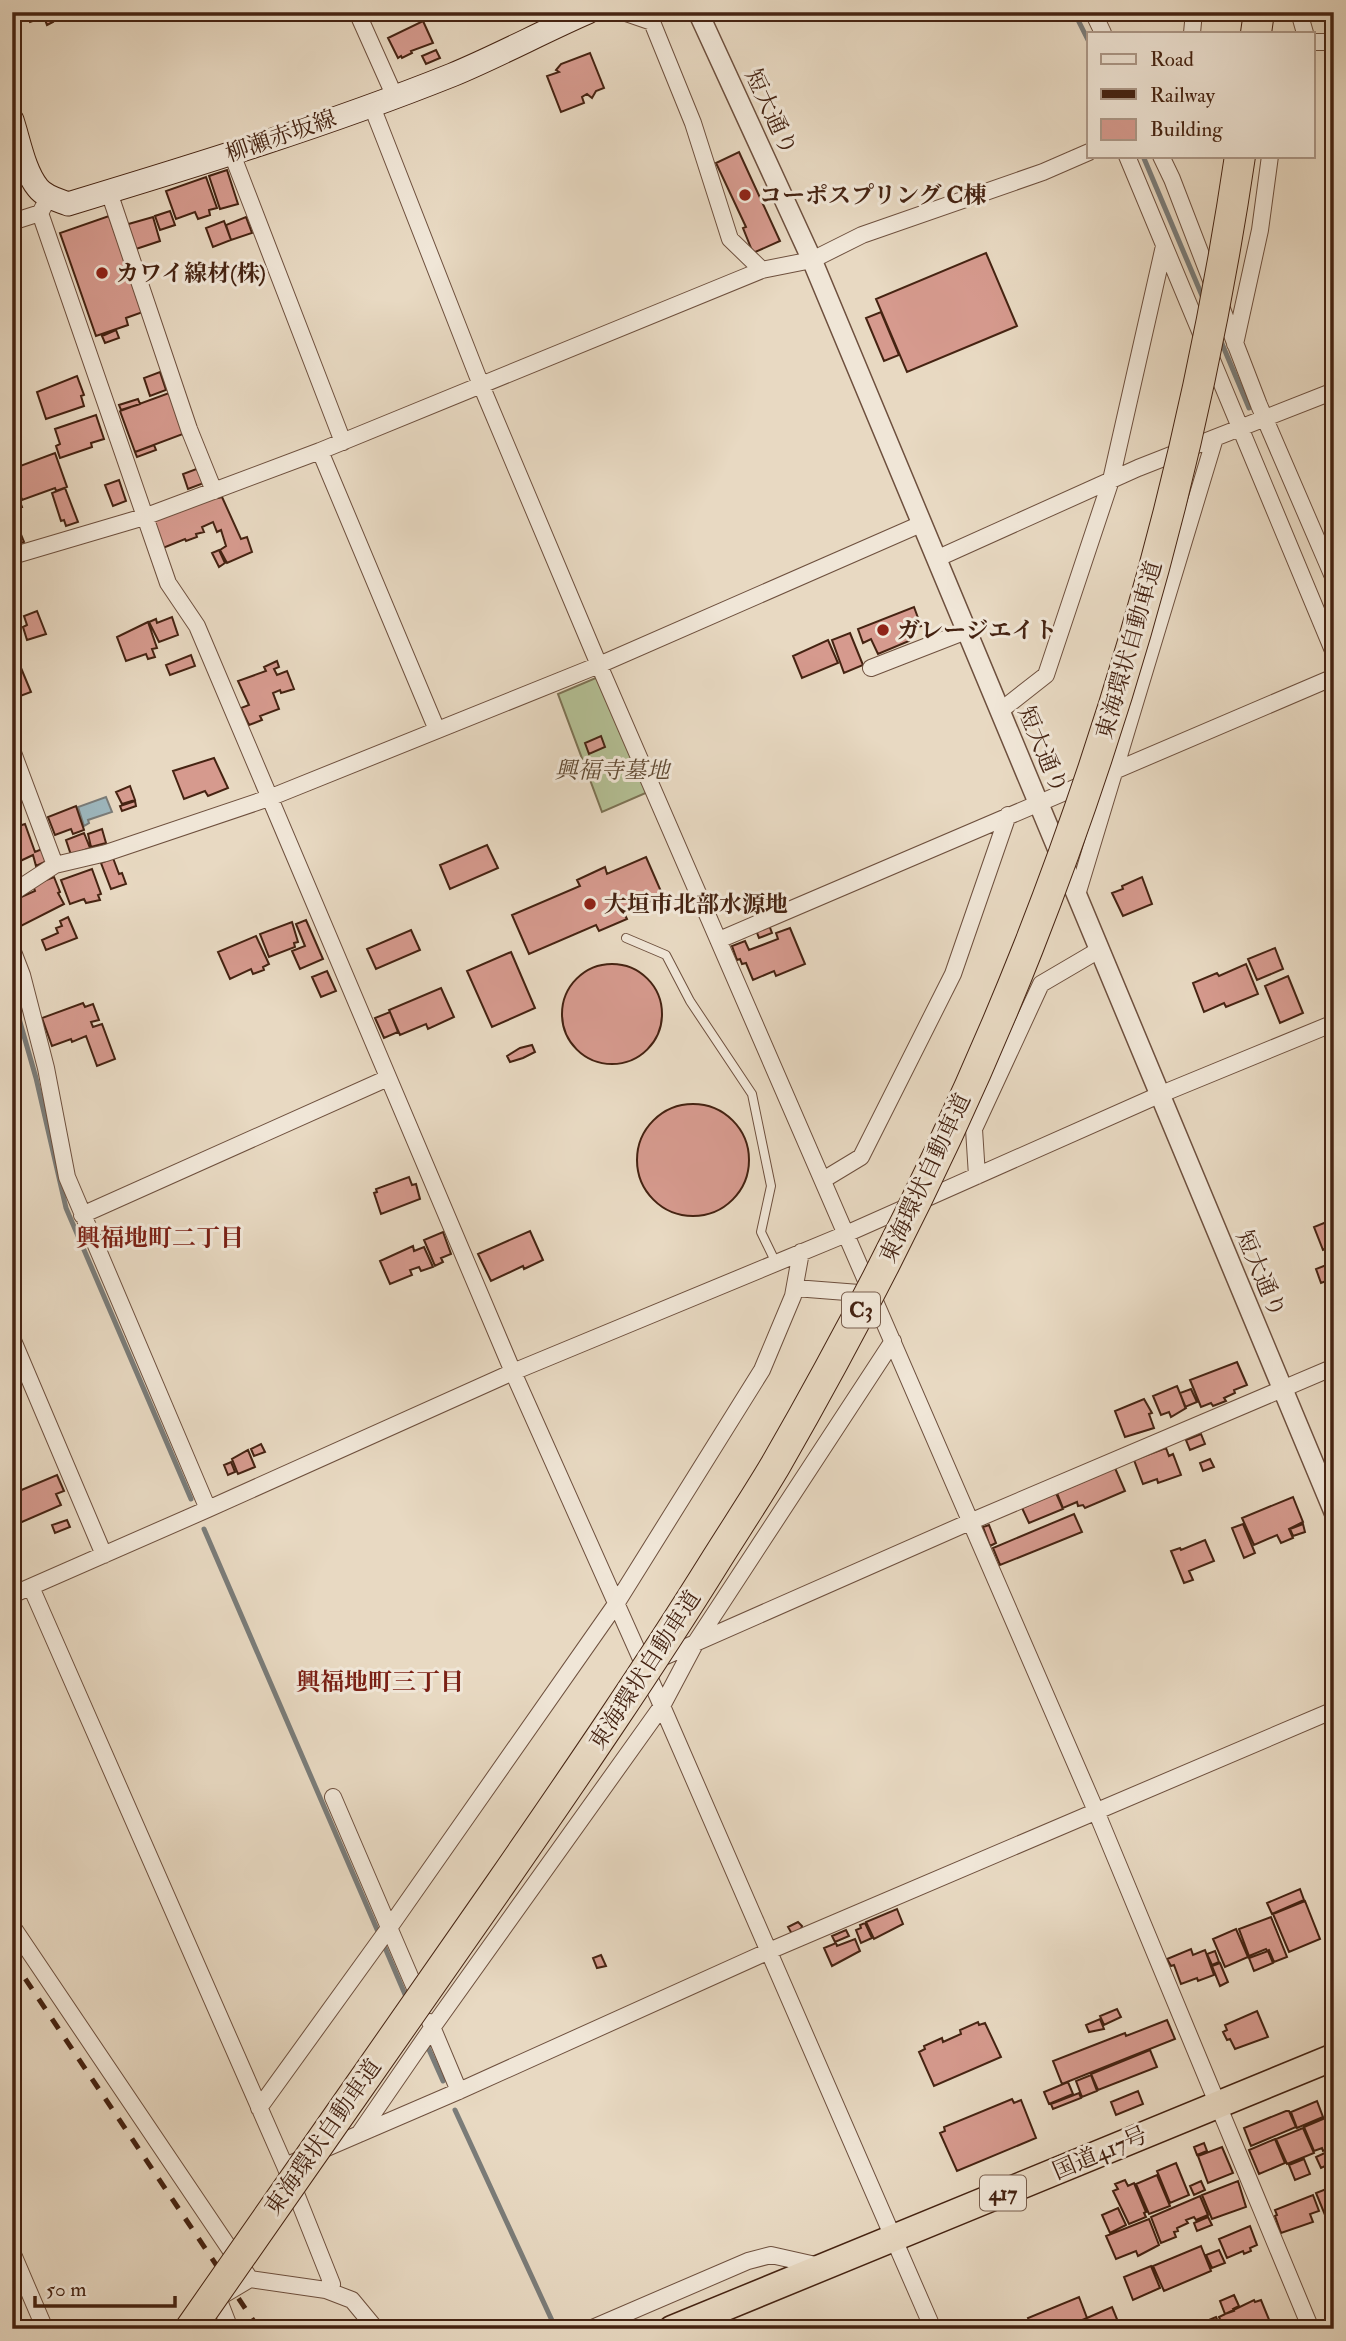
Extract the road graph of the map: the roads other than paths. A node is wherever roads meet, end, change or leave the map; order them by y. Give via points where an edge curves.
1 (357, 12) edge
2 (588, 12) edge
3 (623, 12) edge
4 (698, 12) edge
5 (1093, 12) edge
6 (1194, 12) edge
7 (1259, 12) edge
8 (1299, 12) edge
9 (1103, 32) edge
10 (1192, 32) edge
11 (1256, 32) edge
12 (1305, 32) edge
13 (1314, 42) edge
14 (1334, 42) edge
15 (395, 97) junction
16 (372, 104) junction
17 (12, 120) edge
18 (1087, 153) edge
19 (232, 154) junction
20 (1128, 158) edge
21 (1162, 158) edge
22 (1240, 158) edge
23 (1270, 158) edge
24 (109, 191) junction
25 (44, 205) junction
26 (12, 222) edge
27 (1164, 246) junction
28 (812, 260) junction
29 (762, 270) junction
30 (1236, 344) junction
31 (481, 385) junction
32 (1334, 391) edge
33 (1265, 418) junction
34 (1241, 428) junction
35 (1215, 438) junction
36 (343, 442) junction
37 (320, 451) junction
38 (1111, 480) junction
39 (214, 491) junction
40 (144, 517) junction
41 (921, 524) junction
42 (12, 556) edge
43 (936, 559) junction
44 (1334, 579) edge
45 (967, 631) junction
46 (1334, 653) edge
47 (599, 664) junction
48 (872, 668) dead end
49 (1334, 677) edge
50 (1000, 711) junction
51 (437, 730) junction
52 (12, 750) edge
53 (1115, 771) junction
54 (269, 798) junction
55 (1039, 802) junction
56 (1008, 815) junction
57 (55, 865) junction
58 (12, 893) edge
59 (1077, 895) junction
60 (626, 938) dead end
61 (719, 940) junction
62 (12, 949) edge
63 (1099, 950) junction
64 (1334, 1023) edge
65 (388, 1079) junction
66 (1159, 1095) junction
67 (977, 1176) junction
68 (823, 1180) junction
69 (82, 1215) junction
70 (846, 1234) junction
71 (801, 1252) junction
72 (776, 1263) junction
73 (794, 1288) junction
74 (873, 1294) junction
75 (12, 1338) edge
76 (893, 1341) junction
77 (1334, 1367) edge
78 (513, 1371) junction
79 (1283, 1389) junction
80 (208, 1509) junction
81 (1334, 1512) edge
82 (972, 1521) junction
83 (104, 1555) junction
84 (31, 1587) junction
85 (12, 1595) edge
86 (616, 1604) junction
87 (696, 1642) junction
88 (644, 1665) junction
89 (662, 1706) junction
90 (1334, 1710) edge
91 (333, 1797) dead end
92 (1096, 1811) junction
93 (12, 1926) edge
94 (389, 1928) junction
95 (769, 1951) junction
96 (432, 2028) junction
97 (1334, 2057) edge
98 (458, 2091) junction
99 (1219, 2103) junction
100 (259, 2108) junction
101 (359, 2134) junction
102 (285, 2166) junction
103 (894, 2238) junction
104 (12, 2252) edge
105 (822, 2267) junction
106 (250, 2279) junction
107 (326, 2290) junction
108 (222, 2312) junction
109 (44, 2329) edge
110 (183, 2329) edge
111 (190, 2329) edge
112 (230, 2329) edge
113 (376, 2329) edge
114 (590, 2329) edge
115 (672, 2329) edge
116 (829, 2329) edge
117 (838, 2329) edge
118 (933, 2329) edge
119 (1311, 2329) edge

1 - 15 street
2 - 15 main road, 柳瀬赤坂線
3 - 29 street via 652,22 693,123 730,239
4 - 28 street, 短大通り
5 - 9 street
6 - 10 street
7 - 11 highway
8 - 12 street
13 - 14 street
15 - 16 main road, 柳瀬赤坂線
16 - 19 main road, 柳瀬赤坂線
16 - 31 street
17 - 25 main road
18 - 28 street via 862,235
19 - 24 main road, 柳瀬赤坂線
19 - 36 street
20 - 27 street
21 - 30 street
22 - 111 highway, 東海環状自動車道 / C3, bridge via 1199,383 1160,546 1100,750 1027,949 947,1135 863,1307 811,1401 666,1641
23 - 30 street via 1261,230
24 - 25 main road, 柳瀬赤坂線 via 68,204
24 - 39 street
25 - 26 street
25 - 40 street
27 - 34 street
27 - 38 street
28 - 29 street
28 - 41 street, 短大通り
29 - 31 street
30 - 33 street
31 - 36 street
31 - 47 street
32 - 33 street
33 - 34 street
33 - 44 street
34 - 35 street
34 - 46 street
35 - 38 street
35 - 53 street
36 - 37 street
37 - 39 street
37 - 51 street
38 - 43 street
38 - 50 street via 1046,675
39 - 40 street
40 - 42 street
40 - 54 street via 168,583 197,625
41 - 43 street, 短大通り
41 - 47 street
43 - 45 street, 短大通り
45 - 48 street
45 - 50 street, 短大通り
47 - 51 street
47 - 61 street
49 - 53 street
50 - 55 street, 短大通り
51 - 54 street
52 - 57 street
53 - 55 street
53 - 59 street
54 - 57 street via 106,853
54 - 65 street
55 - 56 street
55 - 59 street, 短大通り
56 - 61 street
56 - 68 street via 953,974 861,1157
57 - 58 street
59 - 63 street, 短大通り
60 - 72 lane via 666,955 752,1094 771,1186 761,1232
61 - 68 street
62 - 69 street via 46,1068 67,1177
63 - 66 street, 短大通り
63 - 67 street via 1041,984 974,1129
64 - 66 street
65 - 69 street
65 - 78 street
66 - 67 street
66 - 79 street, 短大通り
67 - 70 street
68 - 70 street
69 - 80 street
70 - 71 street
70 - 74 street
71 - 72 street
71 - 73 street
72 - 78 street
73 - 74 street
73 - 86 street via 762,1370
74 - 76 street
75 - 83 street
76 - 82 street
76 - 87 street
77 - 79 street
78 - 80 street
78 - 86 street
79 - 81 street, 短大通り
79 - 82 street
80 - 83 street
82 - 87 street
82 - 92 street
83 - 84 street
84 - 85 street
84 - 100 street
86 - 88 street
86 - 94 street
87 - 88 street
87 - 89 street
88 - 89 street
89 - 95 street
89 - 96 street
90 - 92 street
91 - 94 street
92 - 95 street
92 - 99 street
93 - 106 street
94 - 96 street
94 - 100 street
95 - 98 street
95 - 103 street
96 - 98 street
96 - 101 street
97 - 99 highway, 国道417号 / 417
98 - 101 street
99 - 103 highway, 国道417号 / 417
99 - 119 street
100 - 102 street
101 - 102 street
102 - 107 street via 332,2284
103 - 105 highway, 国道417号 / 417
103 - 118 street
104 - 109 street
105 - 114 street via 771,2255 748,2261
105 - 115 highway, 国道417号 / 417
106 - 107 street
106 - 108 street via 218,2298
107 - 113 street via 352,2300
108 - 110 street
108 - 112 street
116 - 117 lane

